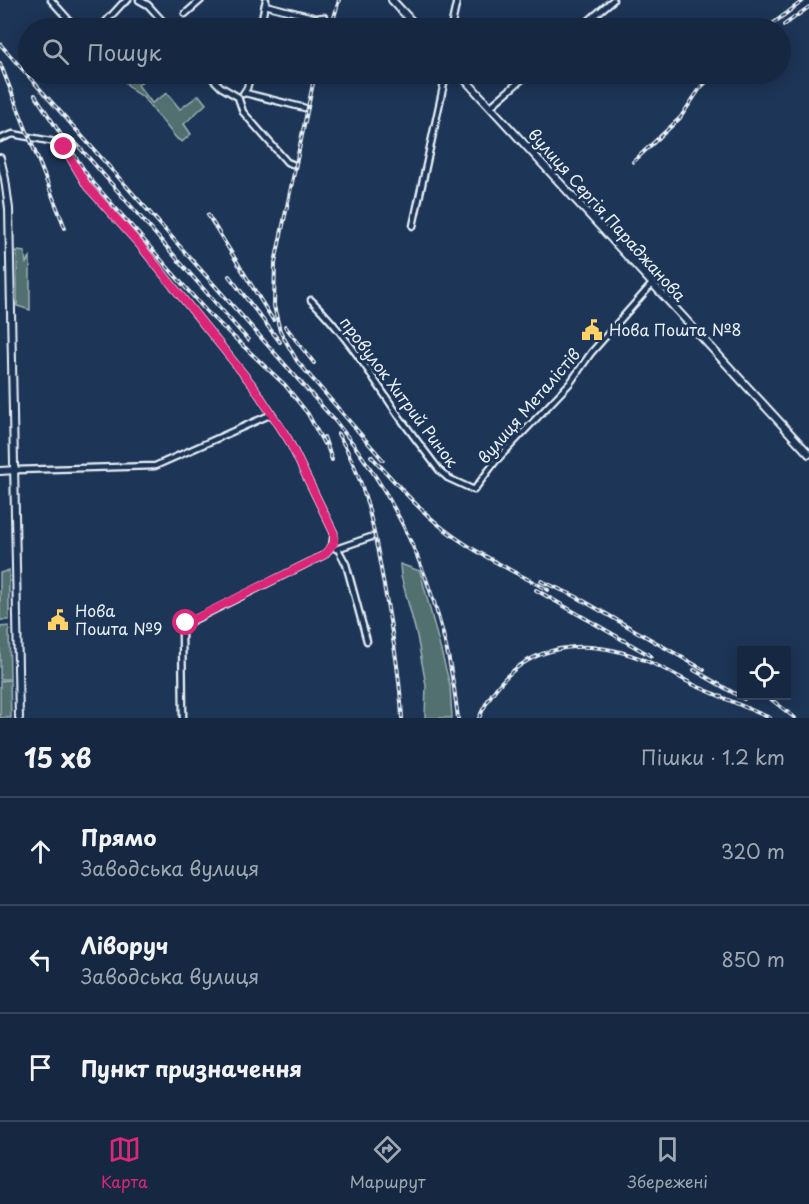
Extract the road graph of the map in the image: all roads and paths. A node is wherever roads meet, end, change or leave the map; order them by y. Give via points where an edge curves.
1 (51, 0) edge
2 (125, 0) edge
3 (139, 0) edge
4 (201, 0) edge
5 (392, 0) edge
6 (457, 0) edge
7 (613, 0) edge
8 (265, 3) edge
9 (185, 14) dead end
10 (324, 17) dead end
11 (67, 18) edge
12 (109, 18) edge
13 (160, 18) edge
14 (262, 18) edge
15 (409, 18) edge
16 (453, 18) edge
17 (592, 18) edge
18 (218, 84) edge
19 (248, 84) edge
20 (444, 84) edge
21 (469, 84) edge
22 (516, 84) edge
23 (245, 93) junction
24 (238, 97) junction
25 (490, 107) junction
26 (305, 108) dead end
27 (0, 139) edge
28 (0, 158) edge
29 (292, 164) dead end
30 (0, 167) edge
31 (413, 226) dead end
32 (652, 284) junction
33 (311, 300) dead end
34 (272, 414) junction
35 (809, 454) edge
36 (14, 470) junction
37 (0, 471) edge
38 (474, 490) joint
39 (370, 537) dead end
40 (331, 548) junction
41 (338, 549) junction
42 (367, 641) dead end
43 (18, 718) edge
44 (183, 718) edge

1 - 11 street
2 - 12 street
3 - 13 street
4 - 9 street
5 - 15 main road
6 - 16 street
7 - 17 street
8 - 10 street
8 - 14 street
18 - 24 street
19 - 23 street
20 - 31 street
21 - 25 main road, вулиця Сергія Параджанова
22 - 25 street
23 - 24 street
23 - 26 street
24 - 29 street via 243,112
25 - 32 main road, вулиця Сергія Параджанова
27 - 34 street via 13,134 64,147 87,186 139,244
28 - 36 main road via 9,209
30 - 36 main road via 6,209
32 - 35 main road, вулиця Сергія Параджанова
32 - 38 street, вулиця Металістів
33 - 38 street, провулок Хитрий Ринок via 367,368 440,471
34 - 36 street via 155,466
34 - 40 street via 330,524 334,536
36 - 37 main road
36 - 43 main road
39 - 41 street
40 - 41 street
40 - 44 street via 184,625
41 - 42 street via 346,564

